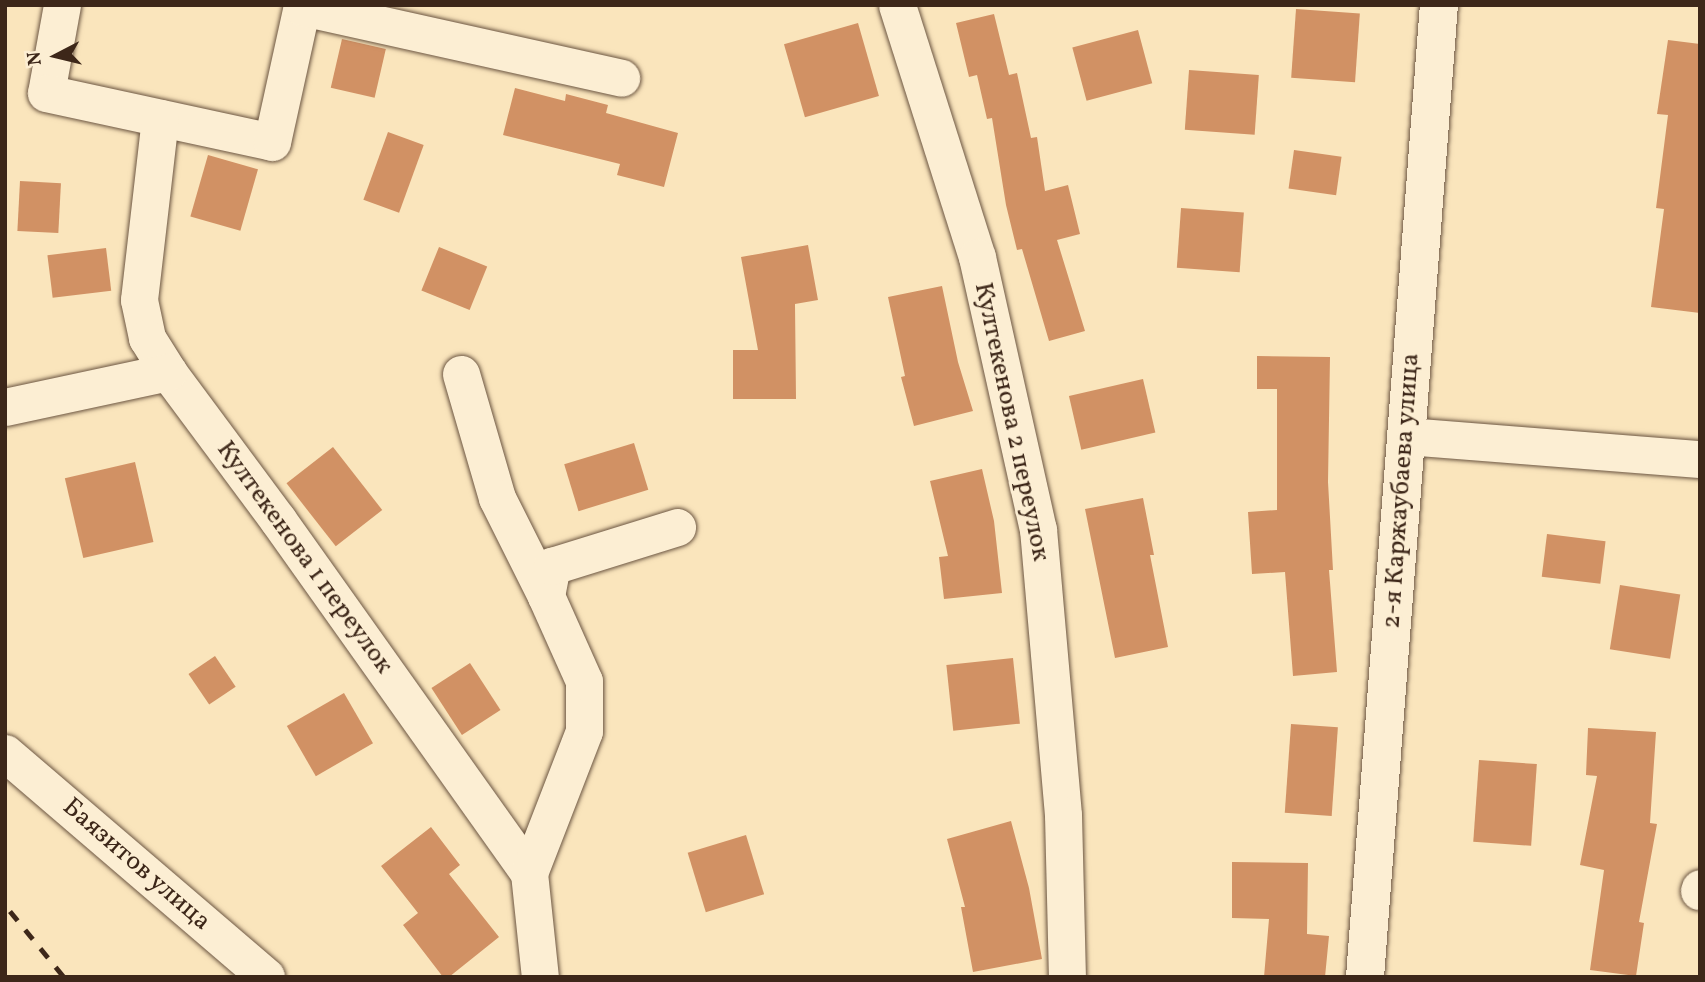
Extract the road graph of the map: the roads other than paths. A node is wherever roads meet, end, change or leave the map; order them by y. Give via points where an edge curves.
1 (62, 5) edge
2 (897, 5) edge
3 (1439, 5) edge
4 (302, 6) edge
5 (621, 78) dead end
6 (160, 118) junction
7 (168, 372) junction
8 (461, 374) dead end
9 (5, 407) edge
10 (1406, 436) junction
11 (1700, 459) edge
12 (677, 527) dead end
13 (546, 596) junction
14 (5, 753) edge
15 (529, 873) junction
16 (267, 977) edge
17 (540, 977) edge
18 (1067, 977) edge
19 (1365, 977) edge

1 - 6 street via 46,93
2 - 18 street, Култекенова 2 переулок via 977,257 1038,528 1063,815
3 - 10 street, 2-я Каржаубаева улица
4 - 5 street
4 - 6 street via 272,142
6 - 7 street, Култекенова 1 переулок via 139,300 147,338
7 - 9 street
7 - 15 street, Култекенова 1 переулок
8 - 13 street via 497,498
10 - 11 street
10 - 19 street, 2-я Каржаубаева улица
12 - 13 street via 552,566
13 - 15 street via 584,681 584,731
14 - 16 street, Баязитов улица
15 - 17 street, Култекенова 1 переулок

